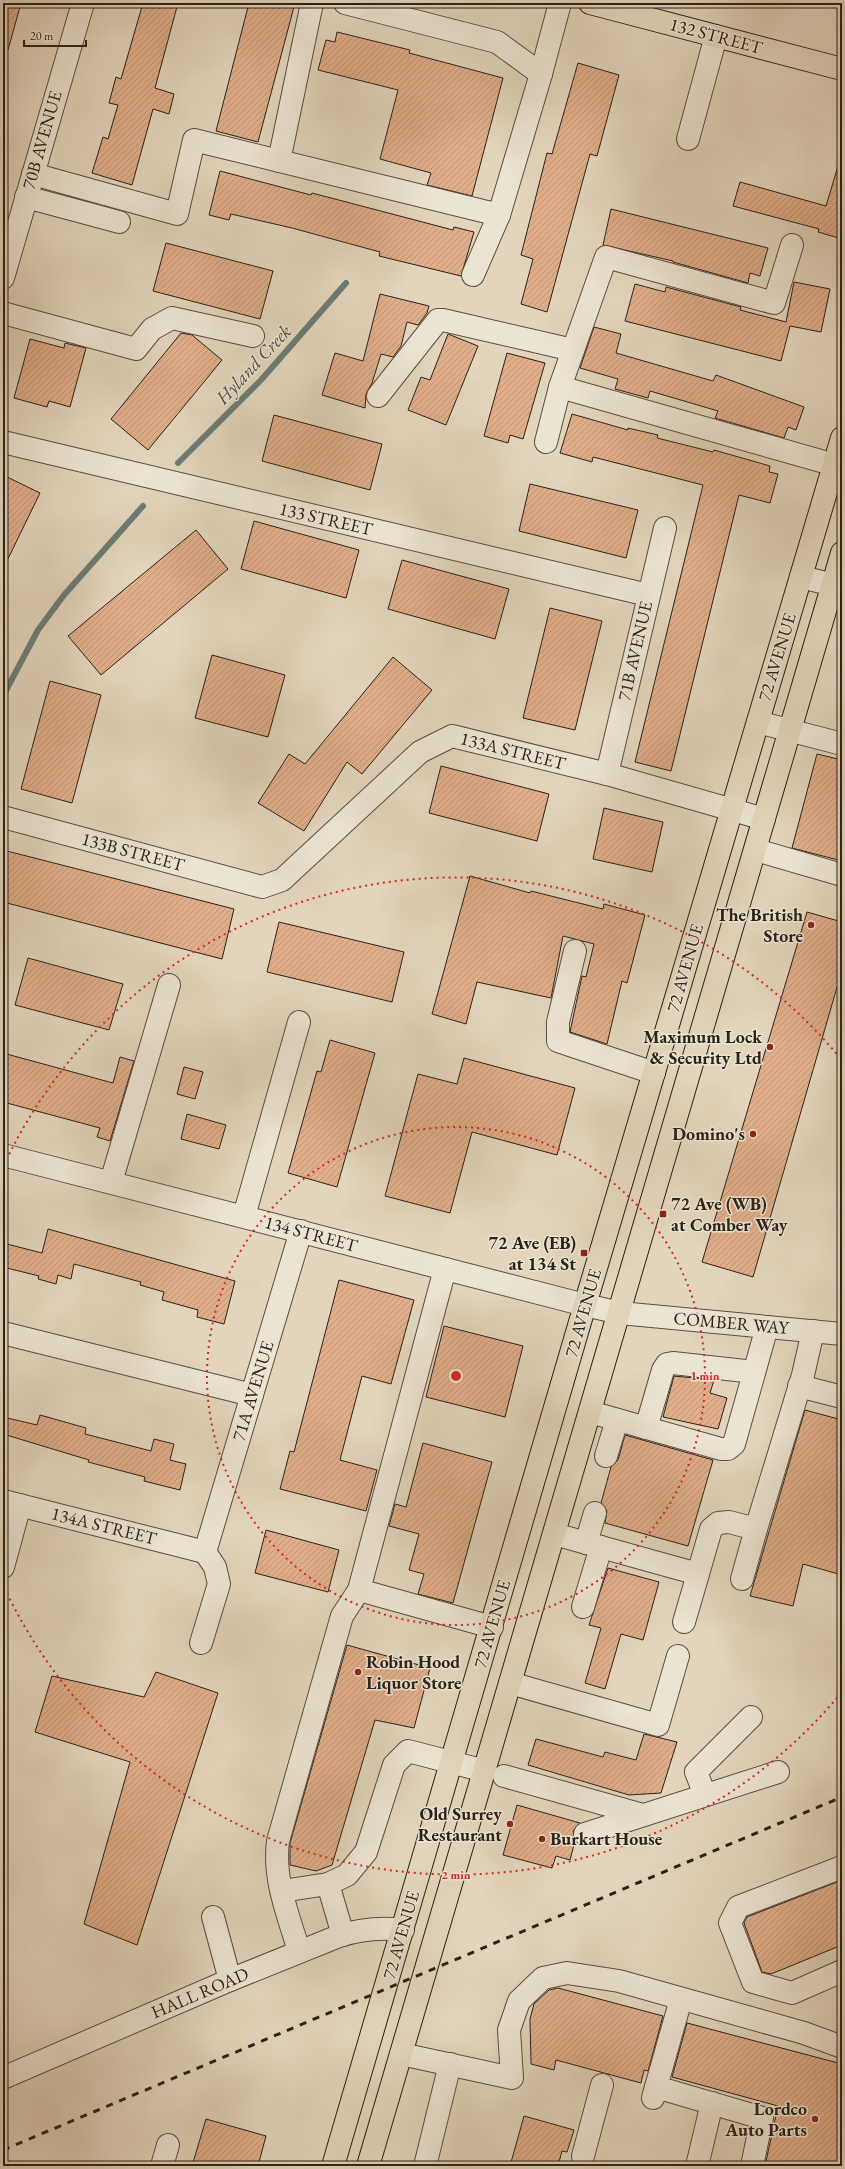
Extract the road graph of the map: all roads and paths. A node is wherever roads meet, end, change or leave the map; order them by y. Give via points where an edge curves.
1 (83, 3) edge
2 (312, 3) edge
3 (345, 3) edge
4 (560, 3) edge
5 (590, 3) edge
6 (716, 36) junction
7 (842, 69) edge
8 (541, 74) junction
9 (688, 139) dead end
10 (279, 161) junction
11 (33, 174) junction
12 (26, 197) junction
13 (499, 215) junction
14 (119, 222) dead end
15 (792, 245) dead end
16 (473, 275) dead end
17 (3, 278) edge
18 (3, 313) edge
19 (253, 336) dead end
20 (573, 350) junction
21 (560, 387) junction
22 (378, 396) dead end
23 (842, 438) edge
24 (3, 442) edge
25 (546, 442) dead end
26 (838, 466) edge
27 (665, 528) dead end
28 (842, 553) edge
29 (801, 577) junction
30 (837, 586) edge
31 (648, 595) junction
32 (758, 722) junction
33 (790, 731) junction
34 (842, 744) edge
35 (607, 774) junction
36 (732, 810) junction
37 (3, 818) edge
38 (764, 819) junction
39 (756, 850) junction
40 (842, 875) edge
41 (262, 887) joint
42 (575, 951) dead end
43 (169, 985) dead end
44 (299, 1022) dead end
45 (654, 1073) junction
46 (3, 1155) edge
47 (111, 1182) junction
48 (244, 1216) junction
49 (301, 1231) junction
50 (445, 1269) junction
51 (585, 1305) junction
52 (620, 1312) junction
53 (767, 1327) junction
54 (814, 1331) junction
55 (3, 1333) edge
56 (842, 1334) edge
57 (754, 1372) junction
58 (799, 1386) junction
59 (252, 1395) junction
60 (842, 1397) edge
61 (590, 1412) junction
62 (617, 1420) junction
63 (646, 1428) junction
64 (606, 1456) dead end
65 (11, 1503) edge
66 (595, 1513) dead end
67 (756, 1529) junction
68 (554, 1534) junction
69 (593, 1545) junction
70 (205, 1552) junction
71 (3, 1567) edge
72 (698, 1574) junction
73 (742, 1579) dead end
74 (359, 1590) junction
75 (583, 1607) dead end
76 (684, 1622) dead end
77 (492, 1627) junction
78 (201, 1643) dead end
79 (678, 1656) dead end
80 (510, 1683) junction
81 (751, 1717) dead end
82 (451, 1762) junction
83 (778, 1772) dead end
84 (494, 1774) junction
85 (705, 1795) junction
86 (643, 1815) junction
87 (585, 1834) dead end
88 (842, 1867) edge
89 (328, 1884) junction
90 (282, 1891) junction
91 (214, 1917) dead end
92 (403, 1930) junction
93 (342, 1935) junction
94 (299, 1951) junction
95 (842, 1972) edge
96 (230, 1980) junction
97 (681, 1999) junction
98 (842, 2047) edge
99 (401, 2054) junction
100 (450, 2064) junction
101 (3, 2078) edge
102 (602, 2084) dead end
103 (712, 2103) junction
104 (168, 2145) dead end
105 (583, 2156) dead end
106 (162, 2166) edge
107 (333, 2166) edge
108 (368, 2166) edge
109 (425, 2166) edge
110 (696, 2166) edge
111 (752, 2166) edge

1 - 11 street, 70B AVENUE
2 - 10 street
3 - 8 street via 497,42
4 - 8 street
5 - 6 main road, 132 STREET
6 - 7 main road, 132 STREET
6 - 9 street
8 - 13 street
10 - 11 street via 194,140 177,214
10 - 13 street
11 - 12 street, 70B AVENUE
12 - 14 street
12 - 17 street, 70B AVENUE
13 - 16 street
15 - 20 street via 774,303 606,257
18 - 19 street via 136,348 152,329 172,318
20 - 21 street
20 - 22 street via 438,320
21 - 25 street
21 - 26 street
23 - 26 main road, 72 AVENUE
24 - 31 street, 133 STREET
26 - 29 main road, 72 AVENUE
27 - 31 street, 71B AVENUE
28 - 30 main road, 72 AVENUE
29 - 30 street
29 - 32 main road, 72 AVENUE
30 - 33 main road, 72 AVENUE
31 - 35 street, 71B AVENUE
32 - 33 street
32 - 36 main road, 72 AVENUE
33 - 34 street
33 - 38 main road, 72 AVENUE
35 - 36 street, 133A STREET
35 - 41 street, 133A STREET via 462,738 446,738 420,752 282,880
36 - 38 street, 133A STREET
36 - 45 main road, 72 AVENUE
37 - 41 street, 133B STREET
38 - 39 main road, 72 AVENUE
39 - 40 street
39 - 52 main road, 72 AVENUE
42 - 45 street via 558,1022 558,1041
43 - 47 street
44 - 48 street
45 - 51 main road, 72 AVENUE
46 - 47 street, 134 STREET
47 - 48 street, 134 STREET
48 - 49 street, 134 STREET
49 - 50 street, 134 STREET
49 - 59 street, 71A AVENUE
50 - 51 street, 134 STREET
50 - 74 street
51 - 52 street, 134 STREET
51 - 77 main road, 72 AVENUE
52 - 53 street, COMBER WAY
52 - 61 main road, 72 AVENUE
53 - 54 street, COMBER WAY
53 - 57 street
54 - 56 street, COMBER WAY
54 - 58 street
55 - 59 street
57 - 63 street via 667,1364
57 - 63 street via 734,1444 728,1449
58 - 60 street
58 - 67 street
59 - 70 street, 71A AVENUE
61 - 62 street
61 - 68 main road, 72 AVENUE
62 - 63 street
62 - 64 street
65 - 70 street, 134A STREET
65 - 71 street
66 - 69 street
67 - 72 street via 718,1522 711,1529
67 - 73 street
68 - 69 street
68 - 80 main road, 72 AVENUE
69 - 72 street
69 - 75 street
70 - 78 street via 215,1567 219,1584
72 - 76 street
74 - 77 street
74 - 90 street via 342,1616 278,1841 277,1876
77 - 82 main road, 72 AVENUE
79 - 80 street via 658,1725
80 - 84 main road, 72 AVENUE
81 - 85 street via 696,1772
82 - 84 street
82 - 89 street via 408,1751 394,1764 366,1852 347,1875
82 - 92 main road, 72 AVENUE
83 - 85 street
84 - 86 street
84 - 99 main road, 72 AVENUE
85 - 86 street
86 - 87 street
88 - 95 street via 738,1907 730,1923 753,1982 792,1993
89 - 90 street
89 - 93 street
90 - 94 street
91 - 96 street
92 - 93 street, HALL ROAD via 373,1928
92 - 107 main road, 72 AVENUE
93 - 94 street, HALL ROAD
94 - 96 street, HALL ROAD
96 - 101 street, HALL ROAD
97 - 98 street via 804,2033
97 - 100 street via 620,1981 567,1972 543,1978 519,2001 509,2030 512,2078
97 - 103 street via 654,2092
99 - 100 street
99 - 108 main road, 72 AVENUE
100 - 109 street
102 - 105 street
103 - 110 street
103 - 111 street via 762,2118
104 - 106 street

